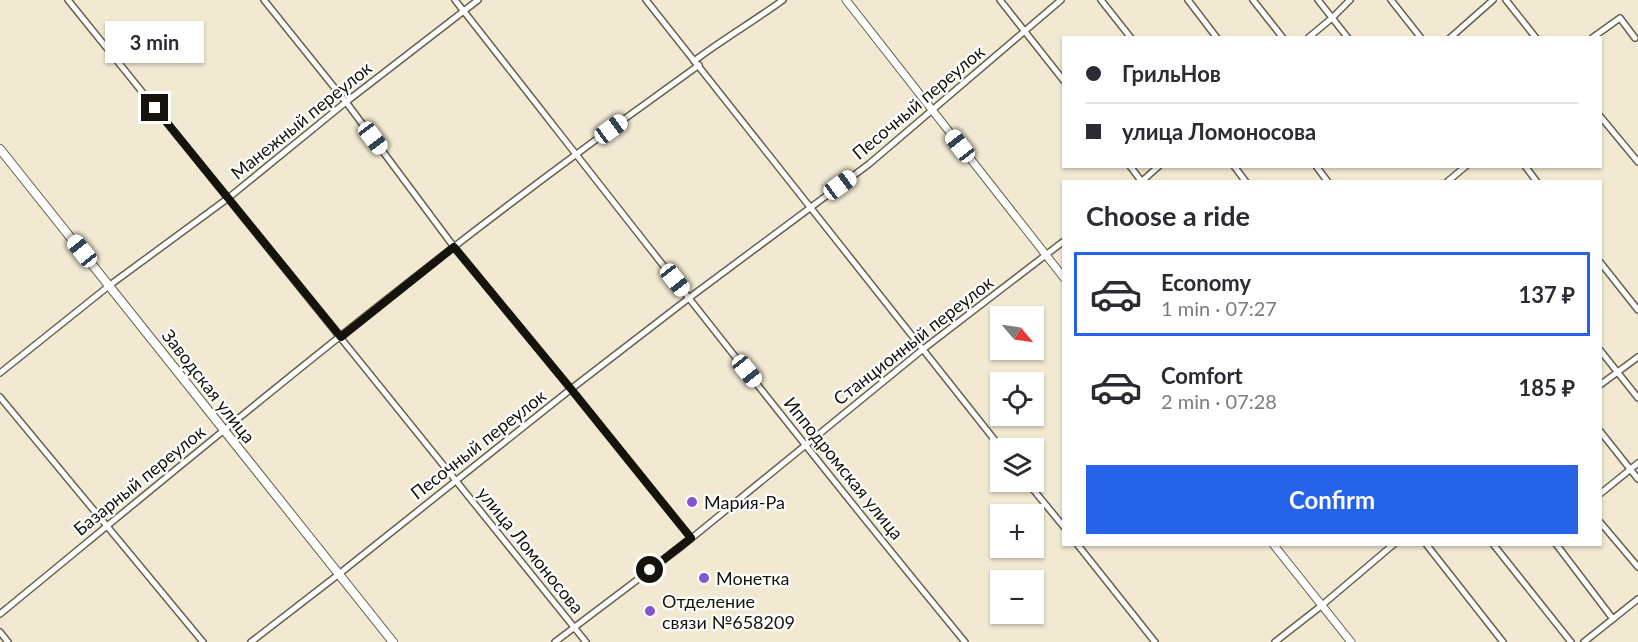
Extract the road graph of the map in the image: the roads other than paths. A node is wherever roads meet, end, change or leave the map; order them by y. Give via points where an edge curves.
1 (68, 0) edge
2 (264, 0) edge
3 (455, 0) edge
4 (478, 0) edge
5 (646, 0) edge
6 (783, 0) edge
7 (846, 0) edge
8 (1000, 0) edge
9 (1061, 0) edge
10 (1101, 0) edge
11 (1188, 0) edge
12 (1253, 0) edge
13 (1318, 0) edge
14 (1350, 0) edge
15 (1391, 0) edge
16 (1493, 0) edge
17 (1506, 0) edge
18 (464, 11) junction
19 (1332, 18) junction
20 (1025, 31) junction
21 (1129, 36) edge
22 (1215, 36) edge
23 (1280, 36) edge
24 (1310, 36) edge
25 (1346, 36) edge
26 (1419, 36) edge
27 (1452, 36) edge
28 (1534, 36) edge
29 (1595, 36) edge
30 (1635, 38) dead end
31 (696, 63) junction
32 (1062, 78) edge
33 (346, 102) junction
34 (932, 110) junction
35 (1602, 118) edge
36 (0, 149) edge
37 (577, 154) junction
38 (1638, 162) edge
39 (1158, 168) edge
40 (1464, 168) edge
41 (1144, 180) edge
42 (1449, 180) edge
43 (227, 199) junction
44 (810, 207) junction
45 (1062, 243) edge
46 (454, 247) junction
47 (1046, 255) junction
48 (1602, 264) edge
49 (1606, 269) junction
50 (1602, 272) edge
51 (1062, 275) edge
52 (110, 285) junction
53 (689, 298) junction
54 (1638, 310) edge
55 (341, 337) junction
56 (922, 350) junction
57 (1602, 353) edge
58 (1638, 357) edge
59 (1617, 372) junction
60 (0, 373) edge
61 (1602, 383) edge
62 (571, 389) junction
63 (0, 397) edge
64 (1638, 398) edge
65 (224, 431) junction
66 (1602, 434) edge
67 (993, 438) edge
68 (806, 445) junction
69 (1638, 463) edge
70 (1630, 469) junction
71 (1638, 479) edge
72 (456, 480) junction
73 (1035, 492) edge
74 (1602, 492) edge
75 (1602, 524) edge
76 (1062, 525) edge
77 (106, 526) junction
78 (691, 538) junction
79 (1079, 546) edge
80 (1275, 546) edge
81 (1392, 546) edge
82 (1428, 546) edge
83 (1494, 546) edge
84 (1558, 546) edge
85 (1638, 567) edge
86 (339, 574) junction
87 (1638, 599) edge
88 (1321, 606) junction
89 (0, 614) edge
90 (1613, 619) junction
91 (574, 627) junction
92 (0, 632) edge
93 (8, 642) edge
94 (203, 642) edge
95 (251, 642) edge
96 (393, 642) edge
97 (555, 642) edge
98 (586, 642) edge
99 (965, 642) edge
100 (1155, 642) edge
101 (1275, 642) edge
102 (1351, 642) edge
103 (1503, 642) edge
104 (1571, 642) edge
105 (1584, 642) edge

1 - 43 street, улица Ломоносова
2 - 33 street
3 - 18 street, Ипподромская улица
4 - 18 street, Манежный переулок
5 - 31 street
6 - 31 street, Базарный переулок via 718,42
7 - 34 street
8 - 20 street
9 - 20 street, Песочный переулок
10 - 21 street
11 - 22 street
12 - 23 street
13 - 19 street
14 - 19 street
15 - 26 street
16 - 27 street
17 - 28 street
18 - 33 street, Манежный переулок
18 - 37 street, Ипподромская улица
19 - 24 street
19 - 25 street
20 - 32 street
20 - 34 street, Песочный переулок
29 - 30 street via 1620,18
31 - 37 street, Базарный переулок
31 - 44 street
33 - 43 street, Манежный переулок
33 - 46 street
34 - 44 street, Песочный переулок via 869,164
34 - 47 street
35 - 38 street
36 - 52 main road, Заводская улица
37 - 46 street, Базарный переулок
37 - 53 street, Ипподромская улица
39 - 41 street
40 - 42 street
43 - 52 street, Манежный переулок
43 - 55 street, улица Ломоносова
44 - 53 street, Песочный переулок
44 - 56 street
45 - 47 street, Станционный переулок
46 - 55 street, Базарный переулок
46 - 62 street
47 - 51 street
47 - 56 street, Станционный переулок
48 - 49 street
49 - 50 street
49 - 54 street
52 - 60 street, Манежный переулок
52 - 65 main road, Заводская улица
53 - 62 street, Песочный переулок
53 - 68 street, Ипподромская улица
55 - 65 street, Базарный переулок
55 - 72 street, улица Ломоносова
56 - 67 street
56 - 68 street, Станционный переулок
57 - 59 street
58 - 59 street
59 - 61 street
59 - 64 street
62 - 72 street, Песочный переулок
62 - 78 street
63 - 77 street
65 - 77 street, Базарный переулок
65 - 86 main road, Заводская улица
66 - 70 street
68 - 78 street, Станционный переулок
68 - 99 street, Ипподромская улица
69 - 70 street
70 - 71 street
70 - 74 street
72 - 86 street, Песочный переулок
72 - 91 street, улица Ломоносова
73 - 76 street
75 - 85 street
77 - 89 street, Базарный переулок
77 - 94 street
78 - 91 street, Станционный переулок
79 - 100 street
80 - 88 street
81 - 88 street
82 - 103 street
83 - 104 street
84 - 90 street
86 - 95 street, Песочный переулок
86 - 96 main road, Заводская улица
87 - 90 street
88 - 101 street
88 - 102 street
90 - 105 street
91 - 97 street, Станционный переулок
91 - 98 street, улица Ломоносова
92 - 93 street

